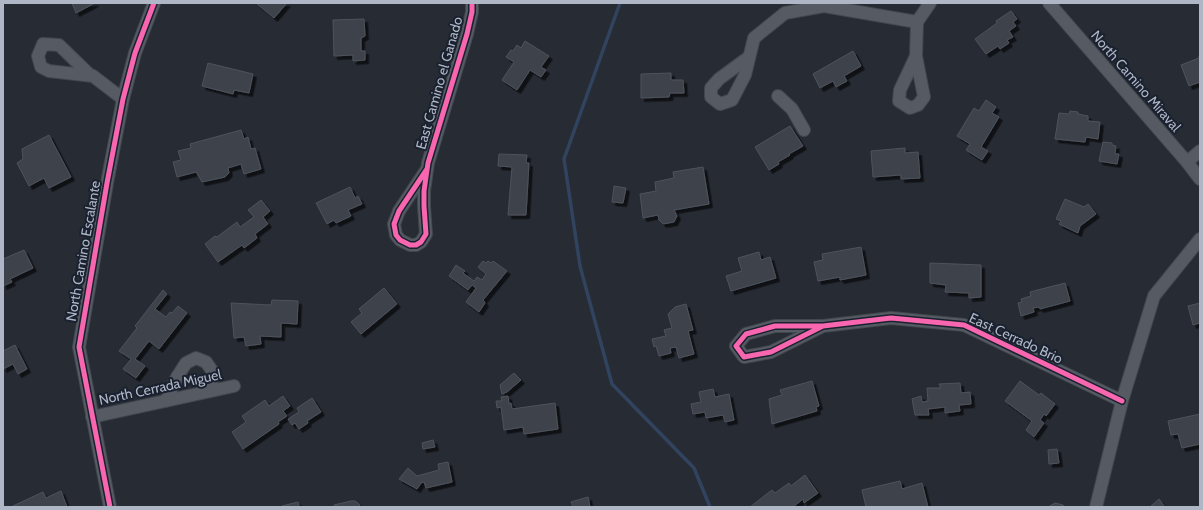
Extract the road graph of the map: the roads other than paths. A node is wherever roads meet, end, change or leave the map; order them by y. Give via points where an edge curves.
1 (154, 3) edge
2 (472, 3) edge
3 (930, 3) edge
4 (1049, 3) edge
5 (917, 22) junction
6 (916, 56) dead end
7 (750, 57) dead end
8 (93, 76) dead end
9 (778, 96) dead end
10 (123, 99) junction
11 (804, 130) dead end
12 (1200, 151) edge
13 (1187, 162) junction
14 (427, 169) junction
15 (1200, 179) edge
16 (1200, 242) edge
17 (822, 326) junction
18 (234, 386) dead end
19 (205, 392) junction
20 (166, 401) junction
21 (1122, 401) junction
22 (92, 417) junction
23 (110, 507) edge
24 (1096, 507) edge

1 - 10 street, North Camino Escalante via 135,53
2 - 14 street, East Camino el Ganado via 467,34
3 - 5 street
4 - 13 street, North Camino Miraval
5 - 6 street
5 - 7 street via 824,6 785,13 754,38
8 - 10 street
9 - 11 street via 792,109
10 - 22 street, North Camino Escalante via 79,347
12 - 13 street
13 - 15 street, North Camino Miraval
14 - 14 street, East Camino el Ganado via 399,211 394,224 398,237 410,245 421,242 426,234 424,206
16 - 21 street via 1154,296
17 - 17 street, East Cerrado Brio via 771,352 744,357 736,346 746,334 775,326
17 - 21 street, East Cerrado Brio via 890,318 964,325
18 - 19 street, North Cerrada Miguel
19 - 20 street, North Cerrada Miguel
19 - 20 street via 212,381 213,372 206,362 196,358 186,363
20 - 22 street, North Cerrada Miguel
21 - 24 street
22 - 23 street, North Camino Escalante

